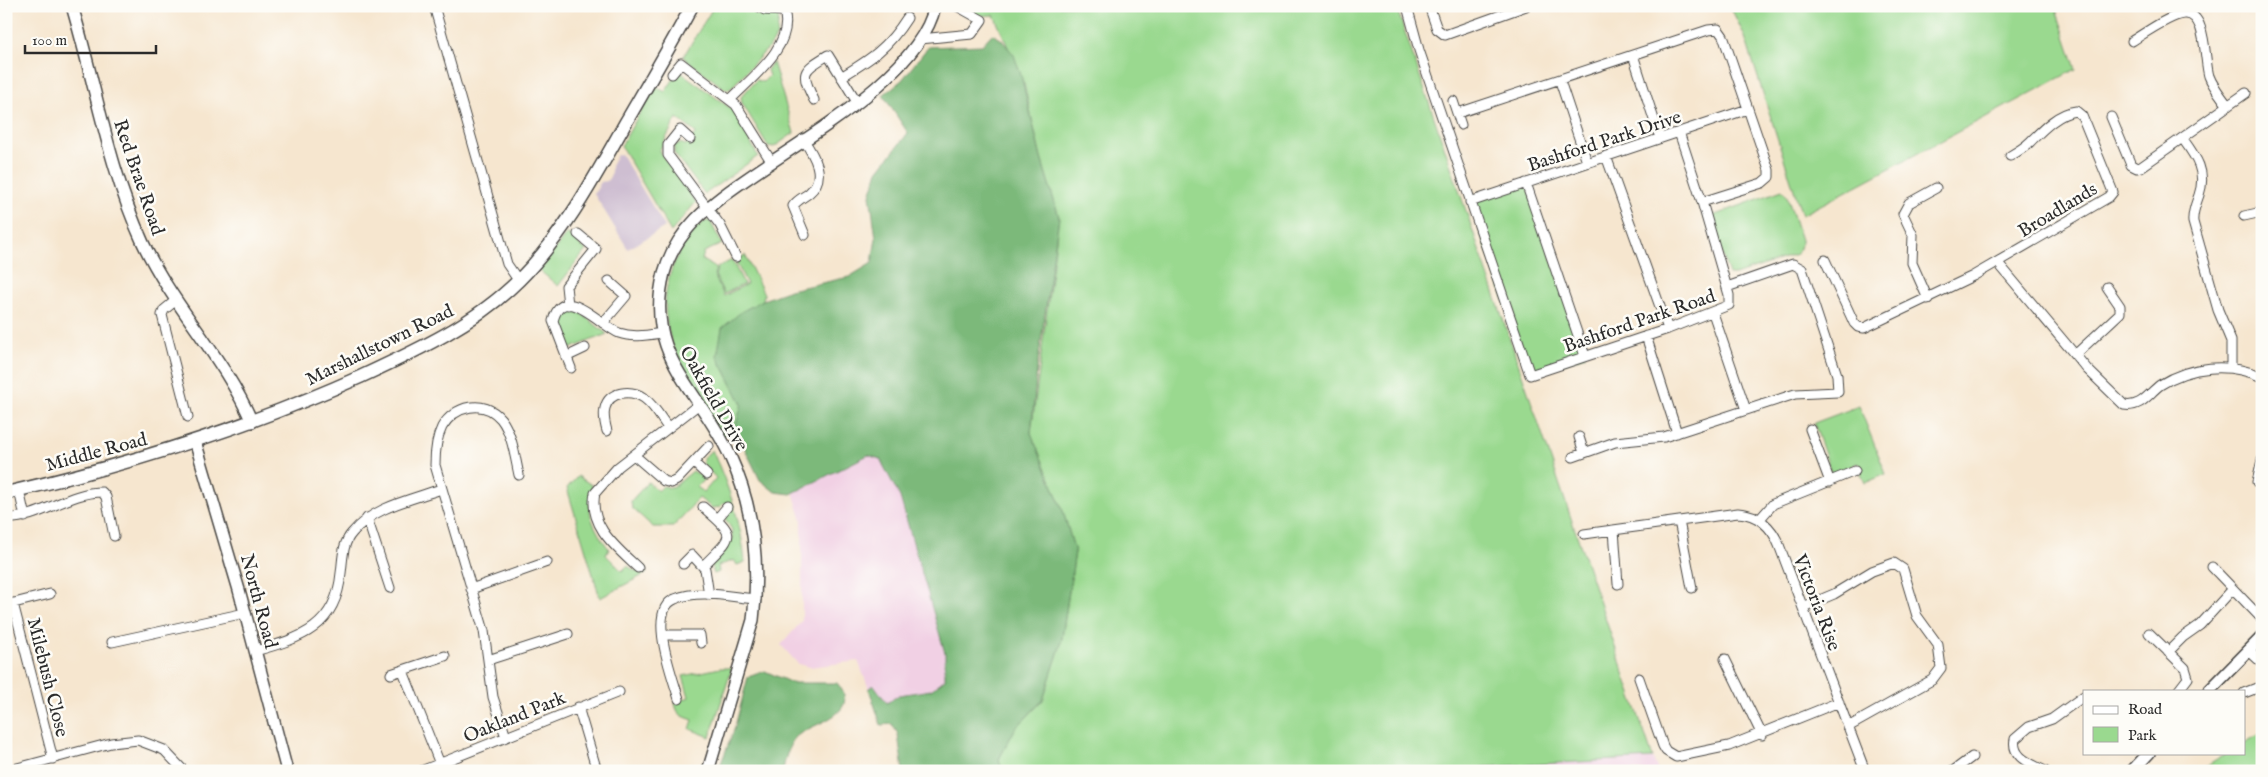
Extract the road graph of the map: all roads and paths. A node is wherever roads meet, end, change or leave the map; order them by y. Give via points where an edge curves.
1 (72, 6) edge
2 (434, 6) edge
3 (692, 6) edge
4 (758, 6) edge
5 (936, 6) edge
6 (956, 6) edge
7 (1407, 6) edge
8 (1429, 6) edge
9 (1526, 6) edge
10 (906, 18) dead end
11 (920, 39) junction
12 (2132, 41) dead end
13 (1633, 55) junction
14 (672, 74) dead end
15 (841, 77) junction
16 (1560, 81) junction
17 (2246, 93) dead end
18 (730, 100) junction
19 (814, 100) dead end
20 (1453, 101) dead end
21 (857, 102) junction
22 (2228, 106) junction
23 (1748, 109) junction
24 (1458, 113) junction
25 (2111, 117) dead end
26 (1462, 125) dead end
27 (1679, 132) junction
28 (1660, 138) junction
29 (690, 139) dead end
30 (803, 139) junction
31 (2183, 139) junction
32 (1606, 156) junction
33 (2010, 156) dead end
34 (771, 161) junction
35 (1588, 162) junction
36 (1526, 183) junction
37 (1936, 188) dead end
38 (1470, 202) junction
39 (1702, 202) junction
40 (707, 208) junction
41 (2262, 212) edge
42 (2244, 216) dead end
43 (578, 234) dead end
44 (806, 235) dead end
45 (736, 257) dead end
46 (1825, 260) dead end
47 (1998, 263) junction
48 (518, 280) junction
49 (609, 281) dead end
50 (1726, 287) junction
51 (2107, 287) dead end
52 (1928, 299) junction
53 (175, 301) junction
54 (568, 305) junction
55 (1713, 313) junction
56 (603, 323) junction
57 (1668, 329) junction
58 (662, 333) junction
59 (1646, 336) junction
60 (585, 348) dead end
61 (566, 356) junction
62 (1585, 356) junction
63 (2075, 356) junction
64 (571, 368) dead end
65 (2231, 368) junction
66 (2262, 377) edge
67 (698, 404) junction
68 (1746, 410) junction
69 (188, 417) dead end
70 (252, 422) junction
71 (668, 428) junction
72 (1810, 429) dead end
73 (607, 431) dead end
74 (1677, 433) junction
75 (1578, 437) dead end
76 (194, 441) junction
77 (709, 446) dead end
78 (1584, 453) junction
79 (635, 456) junction
80 (1573, 457) dead end
81 (2262, 460) edge
82 (694, 463) junction
83 (1856, 471) dead end
84 (519, 475) dead end
85 (708, 475) dead end
86 (1830, 482) junction
87 (2262, 488) edge
88 (440, 489) junction
89 (12, 492) edge
90 (703, 507) dead end
91 (727, 507) dead end
92 (25, 516) junction
93 (6, 518) edge
94 (368, 518) junction
95 (717, 519) junction
96 (1759, 520) junction
97 (1679, 521) junction
98 (1614, 530) junction
99 (1584, 534) dead end
100 (114, 536) dead end
101 (547, 562) dead end
102 (683, 564) dead end
103 (703, 566) junction
104 (2212, 567) dead end
105 (638, 568) dead end
106 (1618, 584) dead end
107 (390, 588) dead end
108 (471, 588) junction
109 (1692, 588) dead end
110 (2232, 590) junction
111 (50, 594) dead end
112 (709, 595) junction
113 (756, 599) junction
114 (10, 604) edge
115 (1803, 607) junction
116 (245, 613) junction
117 (2262, 619) edge
118 (2148, 633) dead end
119 (568, 634) dead end
120 (663, 635) junction
121 (700, 635) dead end
122 (2262, 637) edge
123 (112, 642) dead end
124 (2248, 650) junction
125 (255, 651) junction
126 (2168, 652) junction
127 (445, 656) dead end
128 (1726, 659) dead end
129 (488, 660) junction
130 (2262, 663) edge
131 (403, 671) junction
132 (391, 674) dead end
133 (1639, 678) dead end
134 (2262, 686) edge
135 (2179, 690) edge
136 (2211, 690) edge
137 (619, 692) dead end
138 (2246, 692) edge
139 (2083, 697) edge
140 (679, 700) dead end
141 (1838, 702) junction
142 (578, 707) junction
143 (1848, 727) junction
144 (1762, 735) junction
145 (506, 737) junction
146 (2148, 754) edge
147 (1972, 757) dead end
148 (53, 759) junction
149 (440, 764) junction
150 (6, 771) edge
151 (184, 771) edge
152 (287, 771) edge
153 (421, 771) edge
154 (597, 771) edge
155 (708, 771) edge
156 (1865, 771) edge
157 (1953, 771) edge
158 (2045, 771) edge
159 (2132, 771) edge

1 - 53 street, Red Brae Road via 128,207
2 - 48 street via 507,264
3 - 48 main road, Marshallstown Road via 586,192
4 - 18 street via 765,10 784,11 783,38 771,57
5 - 11 street, Oakfield Drive
6 - 11 street via 982,20 972,34
7 - 38 street via 1418,50
8 - 9 street via 1437,29 1445,35
10 - 15 street via 885,48
11 - 21 street, Oakfield Drive via 896,70
12 - 22 street via 2180,14 2192,14 2200,25 2211,80
13 - 16 street
13 - 23 street via 1718,29 1724,36
13 - 28 street
14 - 18 street via 681,63
15 - 19 street via 828,55 809,67 804,75 805,82
15 - 21 street
16 - 24 street
16 - 35 street
17 - 22 street
18 - 34 street
20 - 24 street
21 - 30 street, Oakfield Drive
22 - 31 street
23 - 27 street, Bashford Park Drive
23 - 39 street via 1769,177
24 - 26 street
25 - 31 street via 2129,161 2137,168
27 - 28 street, Bashford Park Drive
27 - 39 street, Bashford Park Road
28 - 32 street, Bashford Park Drive
29 - 40 street via 680,130 668,145 668,152
30 - 34 street, Oakfield Drive
30 - 44 street via 816,159 819,172 814,188 793,206
31 - 65 street via 2202,173 2193,222 2218,310 2231,341
32 - 35 street, Bashford Park Drive
32 - 57 street
33 - 47 street, Broadlands via 2030,142 2041,129 2076,111 2082,116 2113,192
34 - 40 street, Oakfield Drive
35 - 36 street, Bashford Park Drive
36 - 38 street, Bashford Park Drive
36 - 62 street
37 - 52 street via 1909,203 1903,214 1912,235 1912,263
38 - 62 street, Bashford Park Road via 1530,375
39 - 50 street, Bashford Park Road
40 - 45 street via 720,225
40 - 58 street, Oakfield Drive via 681,237 666,269 660,302
41 - 42 street
43 - 54 street via 596,249 566,286
46 - 52 street, Broadlands via 1854,323 1860,328 1868,328
47 - 52 street, Broadlands
47 - 63 street
48 - 70 main road, Marshallstown Road via 470,319 440,337 313,398
49 - 56 street via 626,296
50 - 55 street, Bashford Park Road via 1729,305
50 - 68 street via 1793,264 1802,269 1837,375 1838,392 1795,394
51 - 63 street via 2120,306 2120,313
53 - 69 street via 162,315
53 - 70 street, Red Brae Road via 228,373
54 - 56 street via 579,306
54 - 61 street via 556,312 553,321
55 - 57 street, Bashford Park Road
55 - 68 street
56 - 58 street via 624,334
57 - 59 street, Bashford Park Road
58 - 67 street, Oakfield Drive via 672,362
59 - 62 street, Bashford Park Road
59 - 74 street
60 - 61 street
61 - 64 street
63 - 65 street via 2119,401 2130,406 2183,374 2210,368
65 - 66 street
67 - 71 street
67 - 113 street, Oakfield Drive via 730,455 743,490 755,541
68 - 74 street
70 - 76 main road, Marshallstown Road
71 - 73 street via 648,402 634,393 618,394 605,406
71 - 79 street
72 - 86 street
74 - 78 street via 1615,442
75 - 78 street
76 - 89 main road, Middle Road via 110,468
76 - 116 street, North Road
77 - 82 street
78 - 80 street
79 - 82 street via 670,483
79 - 105 street via 618,467 598,488 594,506 603,532
81 - 87 street via 2257,482
82 - 85 street
83 - 86 street
84 - 88 street via 500,419 489,410 471,407 455,413 441,428 435,457
86 - 96 street via 1772,504
88 - 94 street
88 - 108 street
89 - 92 street
90 - 95 street
91 - 95 street
92 - 93 street
92 - 100 street via 66,499 102,492 106,496
94 - 107 street
94 - 125 street via 346,542 339,589 326,618 292,639
95 - 103 street via 727,529 728,539
96 - 97 street via 1738,513
96 - 115 street, Victoria Rise via 1777,540
97 - 98 street
97 - 109 street
98 - 99 street
98 - 106 street
101 - 108 street
102 - 103 street via 692,555
103 - 112 street
104 - 110 street
108 - 129 street via 484,631
110 - 117 street
110 - 126 street via 2200,625
111 - 114 street, Milebush Close
112 - 113 street
112 - 120 street via 683,597 669,603 662,613
113 - 155 street, Oakfield Drive via 746,651
114 - 148 street, Milebush Close
115 - 141 street, Victoria Rise
115 - 143 street via 1838,592 1872,570 1894,563 1903,569 1917,616 1938,646 1942,662 1935,678
116 - 123 street
116 - 125 street, North Road
118 - 126 street
119 - 129 street
120 - 121 street
120 - 140 street
122 - 124 street
124 - 130 street
124 - 136 street
125 - 152 street, North Road
126 - 135 street via 2188,673
127 - 131 street
128 - 144 street
129 - 145 street via 496,706
131 - 132 street
131 - 149 street
133 - 144 street via 1663,746 1671,755 1710,751
134 - 138 street
137 - 142 street, Oakland Park
139 - 158 street via 2052,719 2029,727 2015,739 2014,746 2019,756
141 - 143 street, Victoria Rise
141 - 144 street
142 - 145 street, Oakland Park
142 - 154 street
143 - 156 street, Victoria Rise
145 - 149 street, Oakland Park
146 - 159 street
147 - 157 street
148 - 150 street
148 - 151 street via 125,740 138,740 164,750
149 - 153 street, Oakland Park

